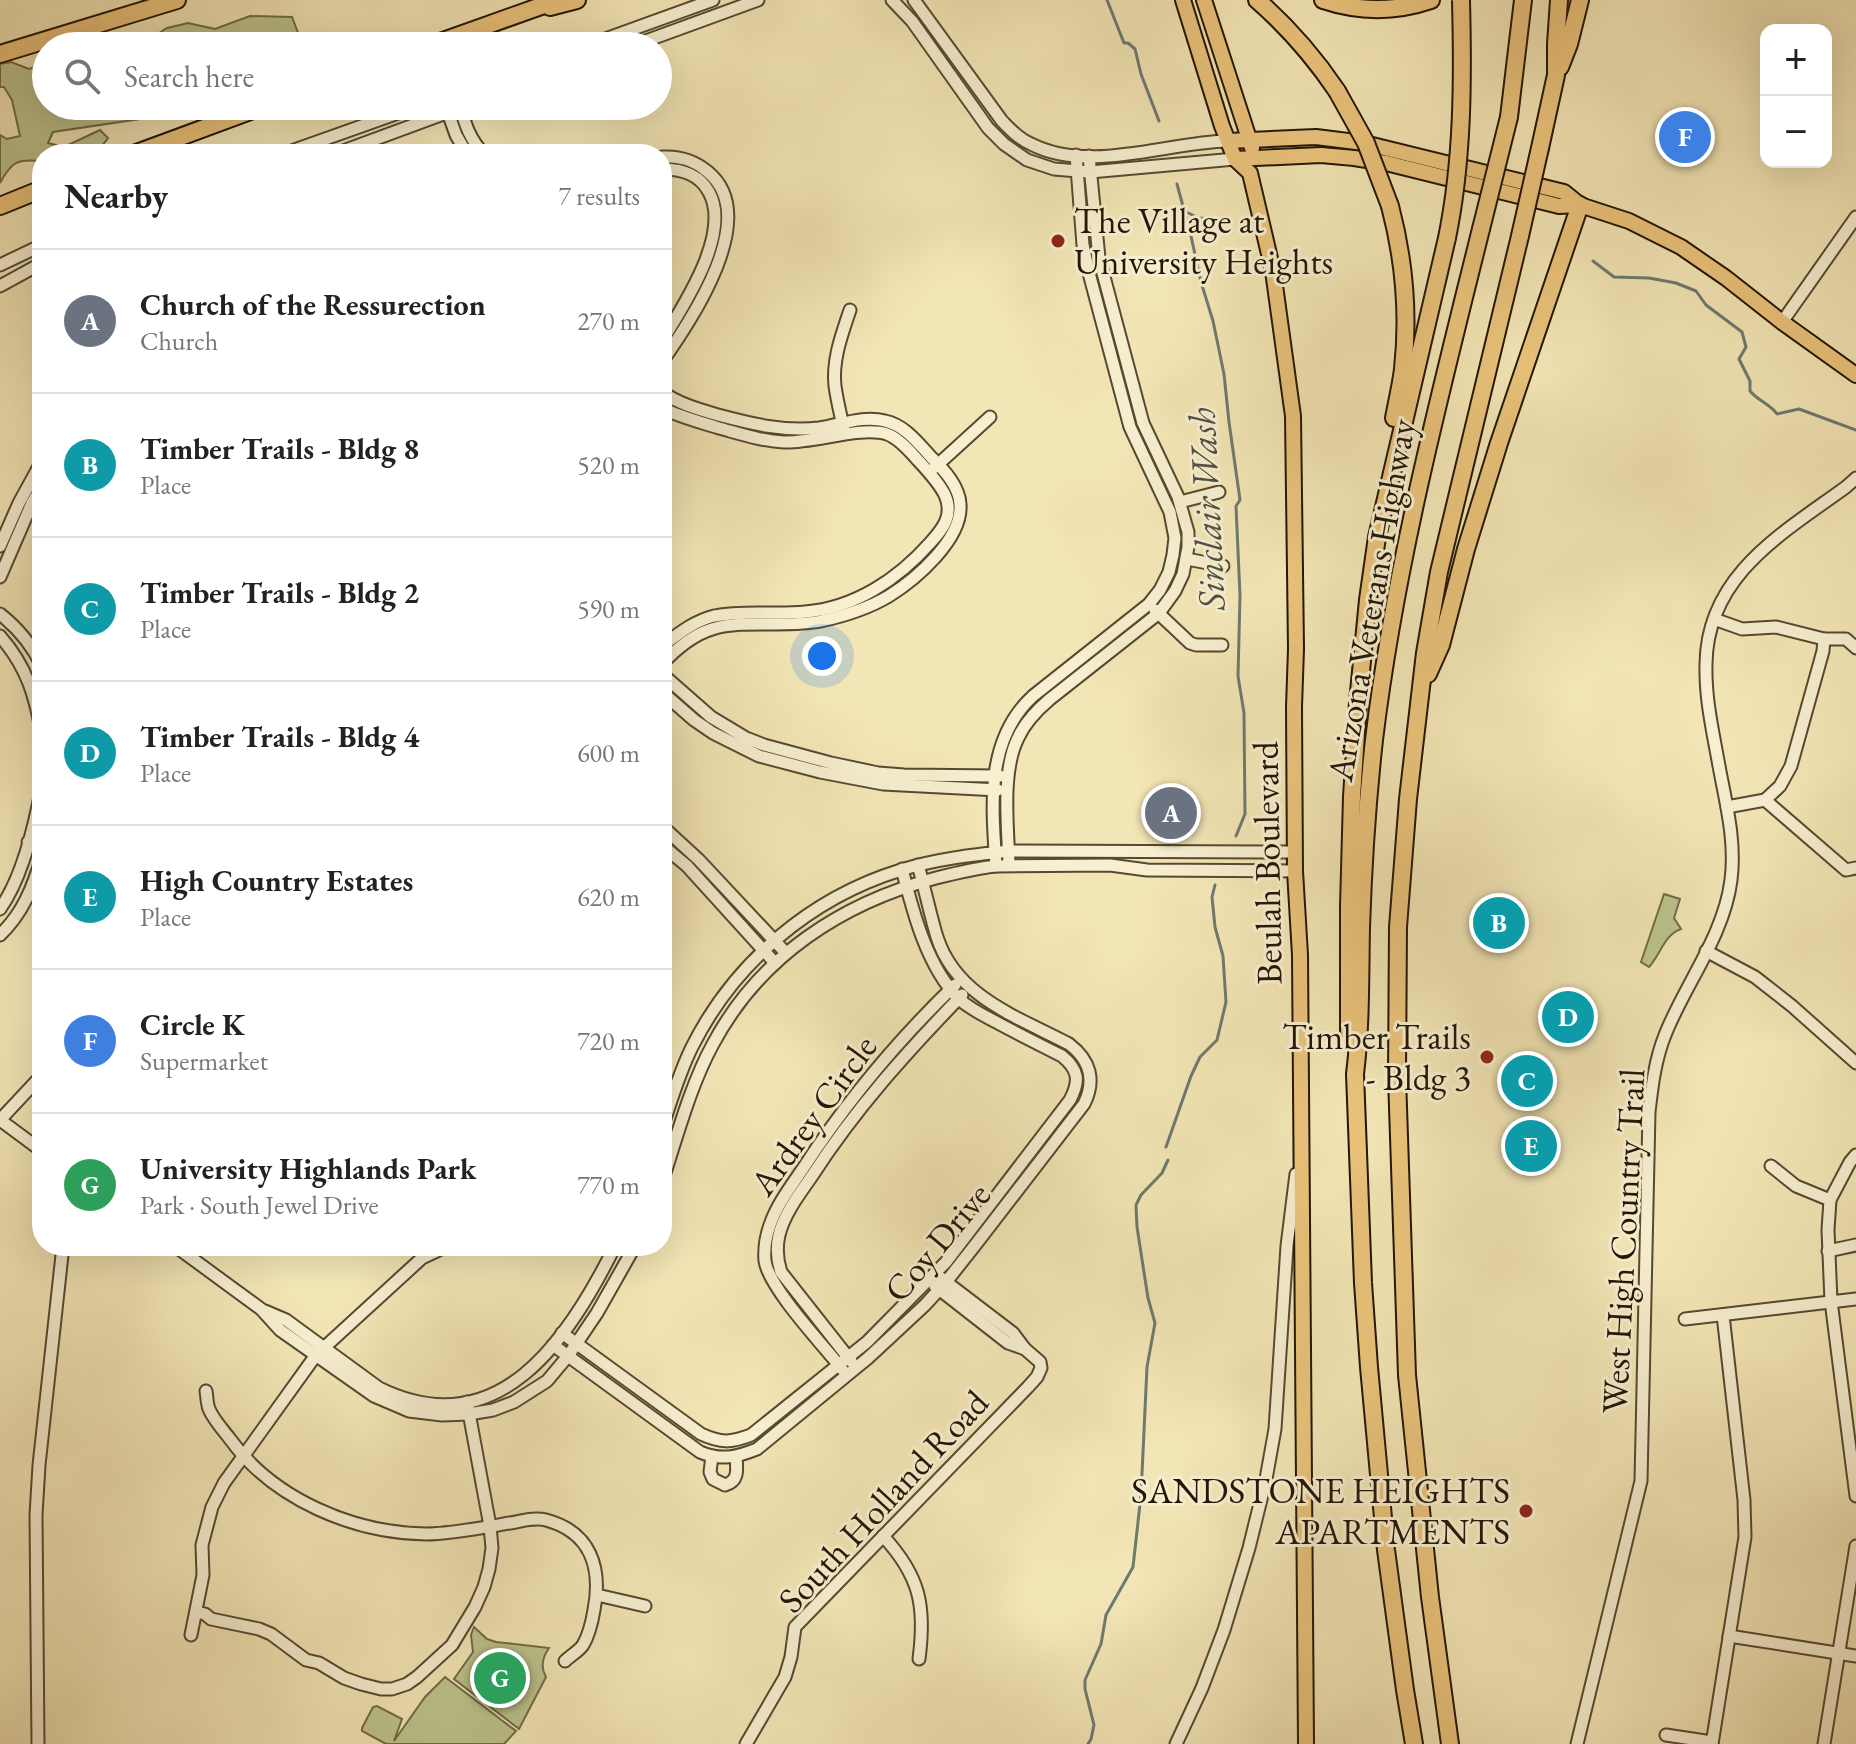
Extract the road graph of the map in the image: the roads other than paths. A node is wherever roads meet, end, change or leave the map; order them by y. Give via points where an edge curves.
1 (177, 0) edge
2 (558, 0) edge
3 (577, 0) edge
4 (713, 0) edge
5 (758, 0) edge
6 (892, 0) edge
7 (914, 0) edge
8 (1183, 0) edge
9 (1204, 0) edge
10 (1323, 0) edge
11 (1431, 0) edge
12 (1461, 0) edge
13 (1523, 0) edge
14 (1559, 0) edge
15 (1580, 0) edge
16 (1263, 5) edge
17 (487, 25) junction
18 (72, 32) edge
19 (468, 32) edge
20 (625, 32) edge
21 (670, 32) edge
22 (32, 44) edge
23 (0, 54) edge
24 (1556, 75) junction
25 (226, 120) edge
26 (379, 120) edge
27 (420, 120) edge
28 (451, 120) edge
29 (465, 120) edge
30 (1258, 139) junction
31 (321, 141) junction
32 (1228, 141) junction
33 (161, 144) edge
34 (317, 144) edge
35 (322, 144) edge
36 (360, 144) edge
37 (460, 144) edge
38 (475, 144) edge
39 (1076, 155) junction
40 (1089, 156) junction
41 (672, 157) edge
42 (1255, 158) junction
43 (1235, 159) junction
44 (672, 170) edge
45 (1076, 170) junction
46 (1090, 172) junction
47 (1250, 173) junction
48 (32, 193) edge
49 (1580, 205) junction
50 (0, 206) edge
51 (1856, 217) edge
52 (32, 250) edge
53 (0, 265) edge
54 (32, 268) edge
55 (0, 286) edge
56 (850, 310) dead end
57 (1782, 322) junction
58 (672, 324) edge
59 (672, 346) edge
60 (1856, 375) edge
61 (672, 398) edge
62 (672, 413) edge
63 (990, 417) dead end
64 (844, 430) junction
65 (934, 468) junction
66 (1390, 477) junction
67 (1856, 478) edge
68 (32, 479) edge
69 (1219, 492) dead end
70 (1180, 502) junction
71 (32, 503) edge
72 (0, 546) edge
73 (1187, 559) junction
74 (1223, 566) dead end
75 (0, 577) edge
76 (1149, 604) junction
77 (1159, 613) junction
78 (0, 614) edge
79 (1714, 619) junction
80 (0, 636) edge
81 (672, 638) edge
82 (1824, 639) junction
83 (1222, 645) dead end
84 (32, 647) edge
85 (1856, 648) edge
86 (672, 655) edge
87 (672, 683) edge
88 (32, 689) edge
89 (1421, 690) junction
90 (672, 701) edge
91 (995, 776) junction
92 (1009, 776) junction
93 (994, 790) junction
94 (1008, 790) junction
95 (1765, 800) junction
96 (1727, 807) junction
97 (672, 835) edge
98 (32, 842) edge
99 (1009, 851) junction
100 (1295, 852) junction
101 (672, 853) edge
102 (995, 853) junction
103 (918, 865) junction
104 (1009, 865) junction
105 (996, 866) junction
106 (1856, 868) edge
107 (902, 869) junction
108 (1295, 871) junction
109 (923, 882) junction
110 (907, 887) junction
111 (32, 888) edge
112 (0, 909) edge
113 (0, 935) edge
114 (774, 941) junction
115 (764, 950) junction
116 (1706, 951) junction
117 (786, 953) junction
118 (775, 963) junction
119 (965, 983) junction
120 (955, 994) junction
121 (1855, 1058) edge
122 (1086, 1063) junction
123 (1075, 1070) junction
124 (1355, 1074) junction
125 (32, 1086) edge
126 (672, 1099) edge
127 (0, 1120) edge
128 (1301, 1131) junction
129 (32, 1144) edge
130 (672, 1153) edge
131 (1856, 1155) edge
132 (1771, 1166) dead end
133 (1830, 1200) junction
134 (1856, 1245) edge
135 (1828, 1251) junction
136 (62, 1256) edge
137 (189, 1256) edge
138 (426, 1256) edge
139 (610, 1256) edge
140 (629, 1256) edge
141 (422, 1258) joint
142 (932, 1277) junction
143 (942, 1286) junction
144 (1856, 1299) edge
145 (1831, 1301) junction
146 (1723, 1315) junction
147 (1685, 1319) dead end
148 (562, 1333) junction
149 (576, 1344) junction
150 (553, 1345) junction
151 (320, 1351) junction
152 (568, 1356) junction
153 (843, 1361) junction
154 (852, 1372) junction
155 (206, 1391) dead end
156 (468, 1408) junction
157 (712, 1456) junction
158 (243, 1457) junction
159 (736, 1457) junction
160 (1856, 1496) edge
161 (490, 1526) junction
162 (883, 1536) junction
163 (1856, 1546) edge
164 (597, 1595) junction
165 (645, 1606) dead end
166 (196, 1612) junction
167 (191, 1635) dead end
168 (1729, 1636) junction
169 (1838, 1654) junction
170 (1856, 1656) edge
171 (919, 1659) dead end
172 (565, 1661) dead end
173 (1666, 1735) dead end
174 (1712, 1743) edge
175 (38, 1744) edge
176 (746, 1744) edge
177 (1176, 1744) edge
178 (1306, 1744) edge
179 (1414, 1744) edge
180 (1450, 1744) edge
181 (1577, 1744) edge
182 (1824, 1744) edge

1 - 18 highway
2 - 17 highway
3 - 17 highway
4 - 20 street
5 - 21 street
6 - 45 street via 1004,144 1027,160
7 - 39 street via 1017,136 1056,154
8 - 32 main road
9 - 30 main road
10 - 11 highway via 1376,10
12 - 66 highway, bridge via 1462,82 1453,209
13 - 124 highway, Arizona Veterans Highway, bridge via 1509,117 1413,511 1382,684 1366,824
14 - 24 highway, Arizona Veterans Highway
15 - 24 highway
16 - 66 highway, bridge via 1337,91 1366,143 1390,206 1404,279 1405,316
17 - 19 highway
22 - 23 highway
24 - 89 highway, Arizona Veterans Highway, bridge via 1439,572
25 - 33 highway
26 - 31 street
27 - 36 street
28 - 37 street
29 - 38 street
30 - 32 main road
30 - 42 main road
30 - 49 main road via 1316,137 1364,143 1564,192
31 - 34 street
31 - 35 street
32 - 40 street
32 - 43 main road
39 - 40 street
39 - 45 street
40 - 46 street
41 - 59 street via 690,160 712,175 723,190 728,217 710,281
42 - 43 main road
42 - 47 main road
42 - 49 main road via 1346,156 1559,206
43 - 46 street
43 - 47 main road
44 - 58 street via 700,180 715,207 710,247
45 - 46 street
45 - 76 street via 1086,262 1130,427 1170,512 1175,538 1169,572
46 - 70 street via 1099,258 1138,406
47 - 100 main road, Beulah Boulevard via 1273,271 1293,416
48 - 50 highway
49 - 57 main road via 1629,221 1681,247
49 - 89 highway via 1481,501 1441,645
51 - 57 street
52 - 53 street
54 - 55 street
56 - 64 street via 834,366
57 - 60 main road
61 - 64 street via 763,427
62 - 64 street via 764,440 809,441
63 - 65 street
64 - 65 street via 887,434
65 - 81 street via 948,502 946,525 896,576 854,600 825,609 701,620
65 - 86 street via 958,493 955,532 928,564 888,596 817,622 712,629
66 - 124 highway via 1368,600 1355,738 1349,907 1349,1026
67 - 79 street, West High Country Trail via 1760,550 1733,581
68 - 72 street
69 - 70 street
70 - 73 street via 1188,532
71 - 75 street
73 - 74 street
73 - 77 street via 1175,591
76 - 77 street
76 - 91 street via 1022,706 1002,740
77 - 83 street via 1190,643
77 - 92 street via 1036,712 1018,736
78 - 84 street
79 - 82 street via 1742,629 1776,627
79 - 96 street, West High Country Trail via 1706,662 1708,705
80 - 88 street
82 - 85 street via 1846,639
82 - 95 street via 1791,766
87 - 91 street via 711,717 764,745 878,773
89 - 180 highway, Arizona Veterans Highway via 1398,927 1398,1108 1407,1375
90 - 93 street via 713,733 759,756 883,784
91 - 92 street
91 - 93 street
92 - 94 street
93 - 94 street
93 - 102 street
94 - 99 street
95 - 96 street
95 - 106 street via 1846,870
96 - 116 street, West High Country Trail via 1733,841 1731,881 1723,916
97 - 114 street
98 - 112 street
99 - 100 street
99 - 102 street
99 - 104 street
100 - 108 main road, Beulah Boulevard
101 - 115 street
102 - 103 street
102 - 105 street
103 - 107 street
103 - 109 street
104 - 105 street
104 - 108 street
105 - 109 street
107 - 110 street
107 - 114 street via 837,896
108 - 128 main road, Beulah Boulevard
109 - 110 street
109 - 119 street via 938,939
110 - 117 street via 831,920
110 - 120 street via 935,967
111 - 113 street
114 - 115 street
114 - 117 street
115 - 118 street
115 - 126 street via 724,993 685,1062
116 - 121 street via 1755,977
116 - 181 street, West High Country Trail via 1664,1036 1654,1076 1641,1481
117 - 118 street
118 - 130 street via 712,1045
119 - 120 street, Ardrey Circle
119 - 122 street via 985,1000 1069,1044
120 - 123 street via 1062,1056
120 - 153 street, Ardrey Circle via 853,1116 798,1195 778,1237 781,1272
122 - 123 street
122 - 143 street, Coy Drive via 1091,1087 1084,1104
123 - 142 street, Coy Drive via 1070,1100
124 - 179 highway, Arizona Veterans Highway via 1369,1367 1386,1550
125 - 127 street
127 - 129 street
128 - 177 street via 1266,1479 1224,1630
128 - 178 main road, Beulah Boulevard
131 - 133 street
132 - 133 street via 1796,1186
133 - 135 street
134 - 135 street
135 - 145 street
136 - 175 street via 36,1502
137 - 151 street via 261,1309 280,1330
138 - 141 street
139 - 148 street
140 - 149 street
141 - 151 street
142 - 143 street, South Holland Road
142 - 153 street, Coy Drive
143 - 154 street, Coy Drive
143 - 162 street, South Holland Road via 1013,1333 1041,1368
144 - 145 street
145 - 146 street
145 - 160 street
146 - 147 street
146 - 168 street via 1745,1537
148 - 149 street, Coy Drive
148 - 150 street
149 - 152 street
149 - 153 street, Coy Drive via 685,1424 726,1442 751,1435
150 - 152 street
150 - 156 street via 516,1382
151 - 156 street via 332,1368 390,1404 424,1414
151 - 158 street
152 - 156 street via 547,1381 514,1402 493,1410
152 - 157 street
153 - 154 street, Ardrey Circle
154 - 159 street, Coy Drive via 757,1449
155 - 158 street via 209,1410
156 - 161 street
157 - 159 street
157 - 159 street via 713,1479 725,1485 736,1478
158 - 161 street via 296,1498 373,1528 427,1534
158 - 166 street via 212,1507 202,1545
161 - 164 street via 538,1518 571,1530 592,1559
161 - 166 street via 492,1548 475,1607 452,1645 417,1677 392,1689 344,1678 306,1660 271,1634
162 - 171 street via 915,1583 923,1631
162 - 176 street, South Holland Road via 795,1627 785,1677
163 - 169 street
164 - 165 street
164 - 172 street via 582,1646
166 - 167 street
168 - 169 street
168 - 174 street
169 - 170 street
169 - 182 street
173 - 174 street

